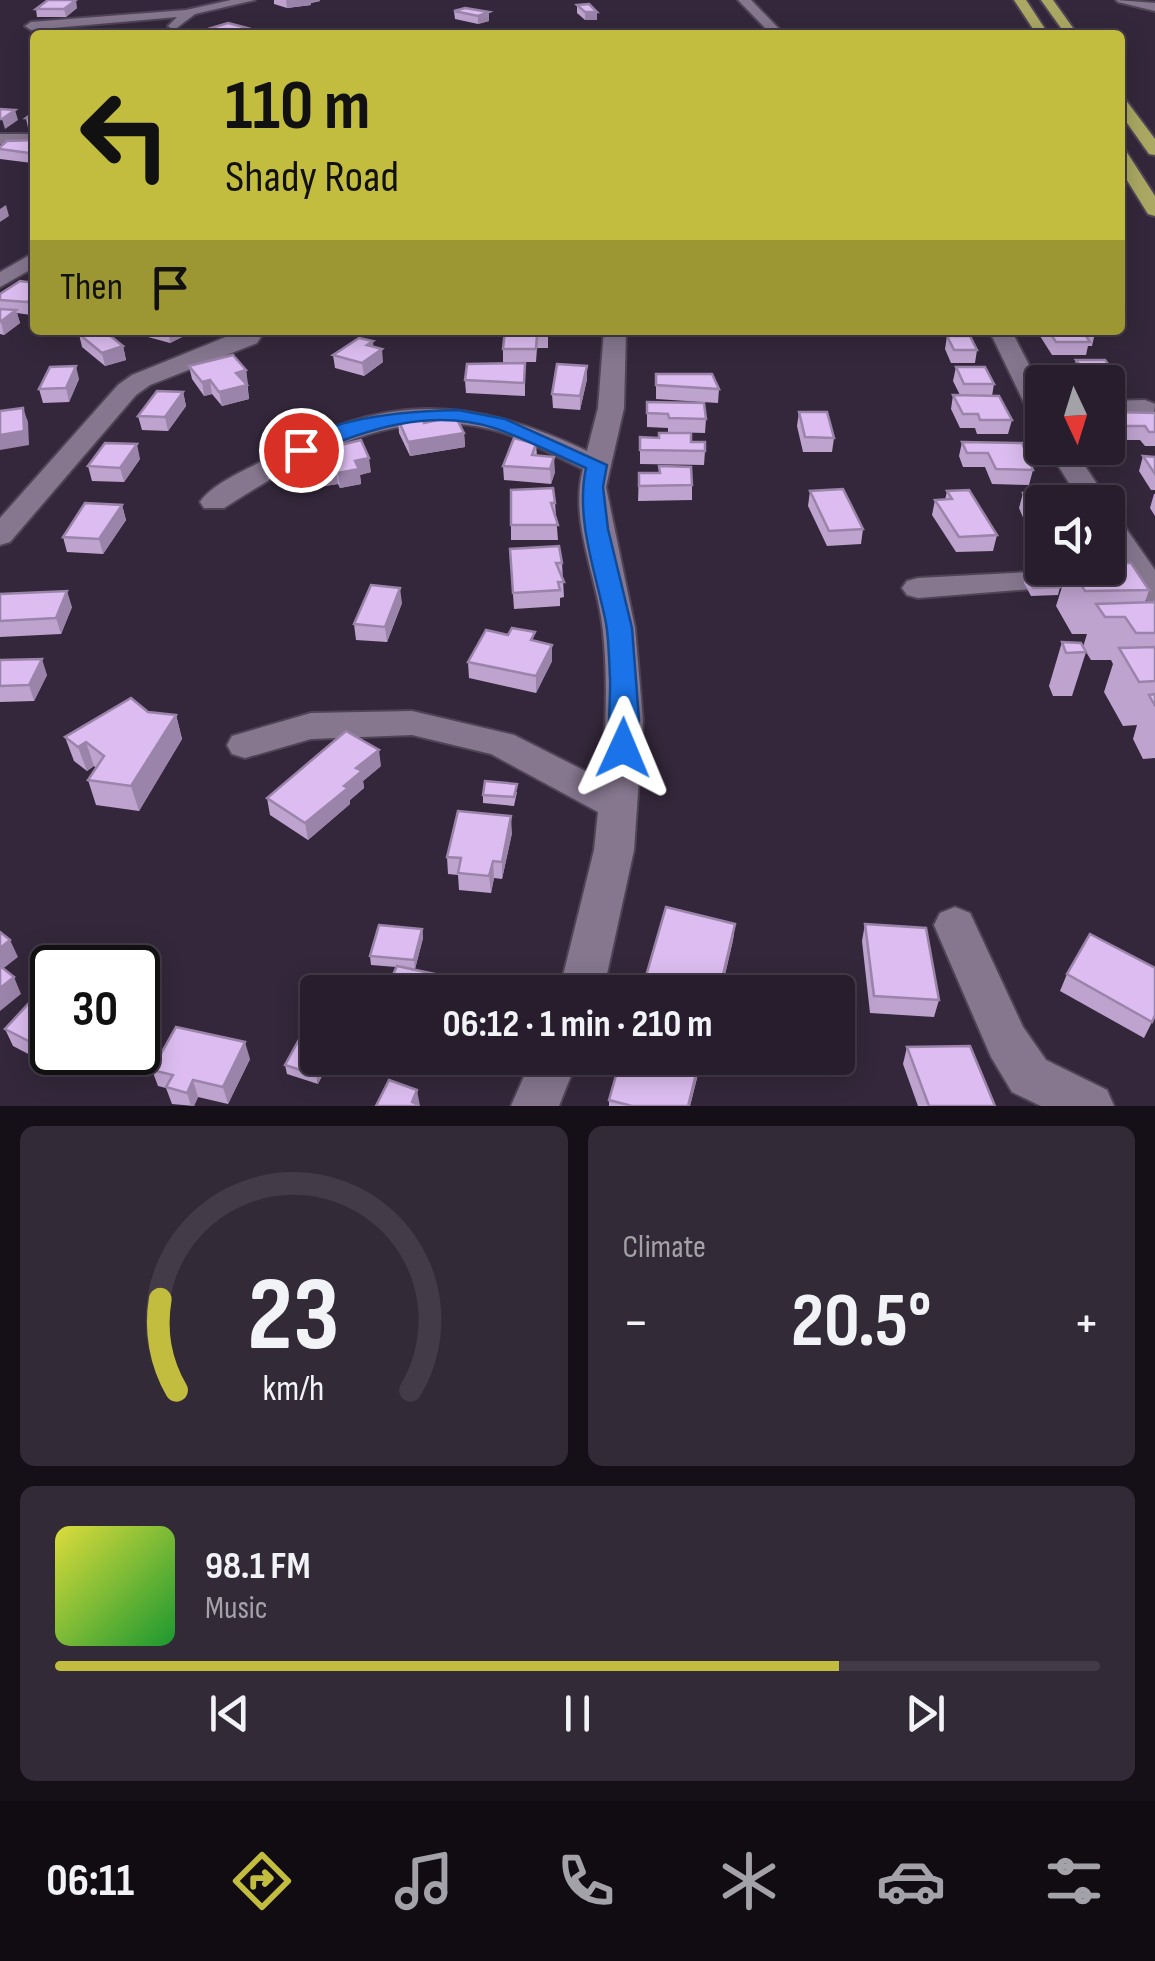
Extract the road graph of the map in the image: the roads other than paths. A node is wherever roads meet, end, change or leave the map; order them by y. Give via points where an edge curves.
1 (249, 0) edge
2 (744, 0) edge
3 (1020, 0) edge
4 (1047, 0) edge
5 (1122, 0) edge
6 (1155, 10) edge
7 (185, 13) junction
8 (31, 26) dead end
9 (166, 30) edge
10 (774, 30) edge
11 (1040, 30) edge
12 (1068, 30) edge
13 (1125, 109) edge
14 (0, 139) edge
15 (30, 139) edge
16 (1155, 150) edge
17 (1125, 163) edge
18 (1155, 210) edge
19 (30, 261) edge
20 (5, 277) edge
21 (251, 335) edge
22 (615, 335) edge
23 (1003, 335) edge
24 (1025, 378) edge
25 (1125, 408) edge
26 (1144, 408) edge
27 (597, 465) junction
28 (214, 502) dead end
29 (0, 536) edge
30 (1125, 549) edge
31 (1148, 582) edge
32 (918, 588) dead end
33 (245, 745) dead end
34 (618, 805) junction
35 (955, 925) dead end
36 (584, 975) edge
37 (548, 1075) edge
38 (536, 1106) edge
39 (1090, 1106) edge

1 - 7 street
2 - 10 street
3 - 11 highway
4 - 12 highway
5 - 6 street
7 - 8 street
7 - 9 street
13 - 16 highway
14 - 15 street
17 - 18 highway
19 - 20 street
21 - 29 street via 128,390
22 - 27 street via 611,408
23 - 24 street
25 - 26 street
27 - 28 street via 498,423 458,416 394,418 301,450
27 - 34 street via 592,487 619,628 626,720
30 - 31 street
31 - 32 street
33 - 34 street via 311,726 412,723 501,744
34 - 36 street
35 - 39 street via 1029,1076
37 - 38 street

